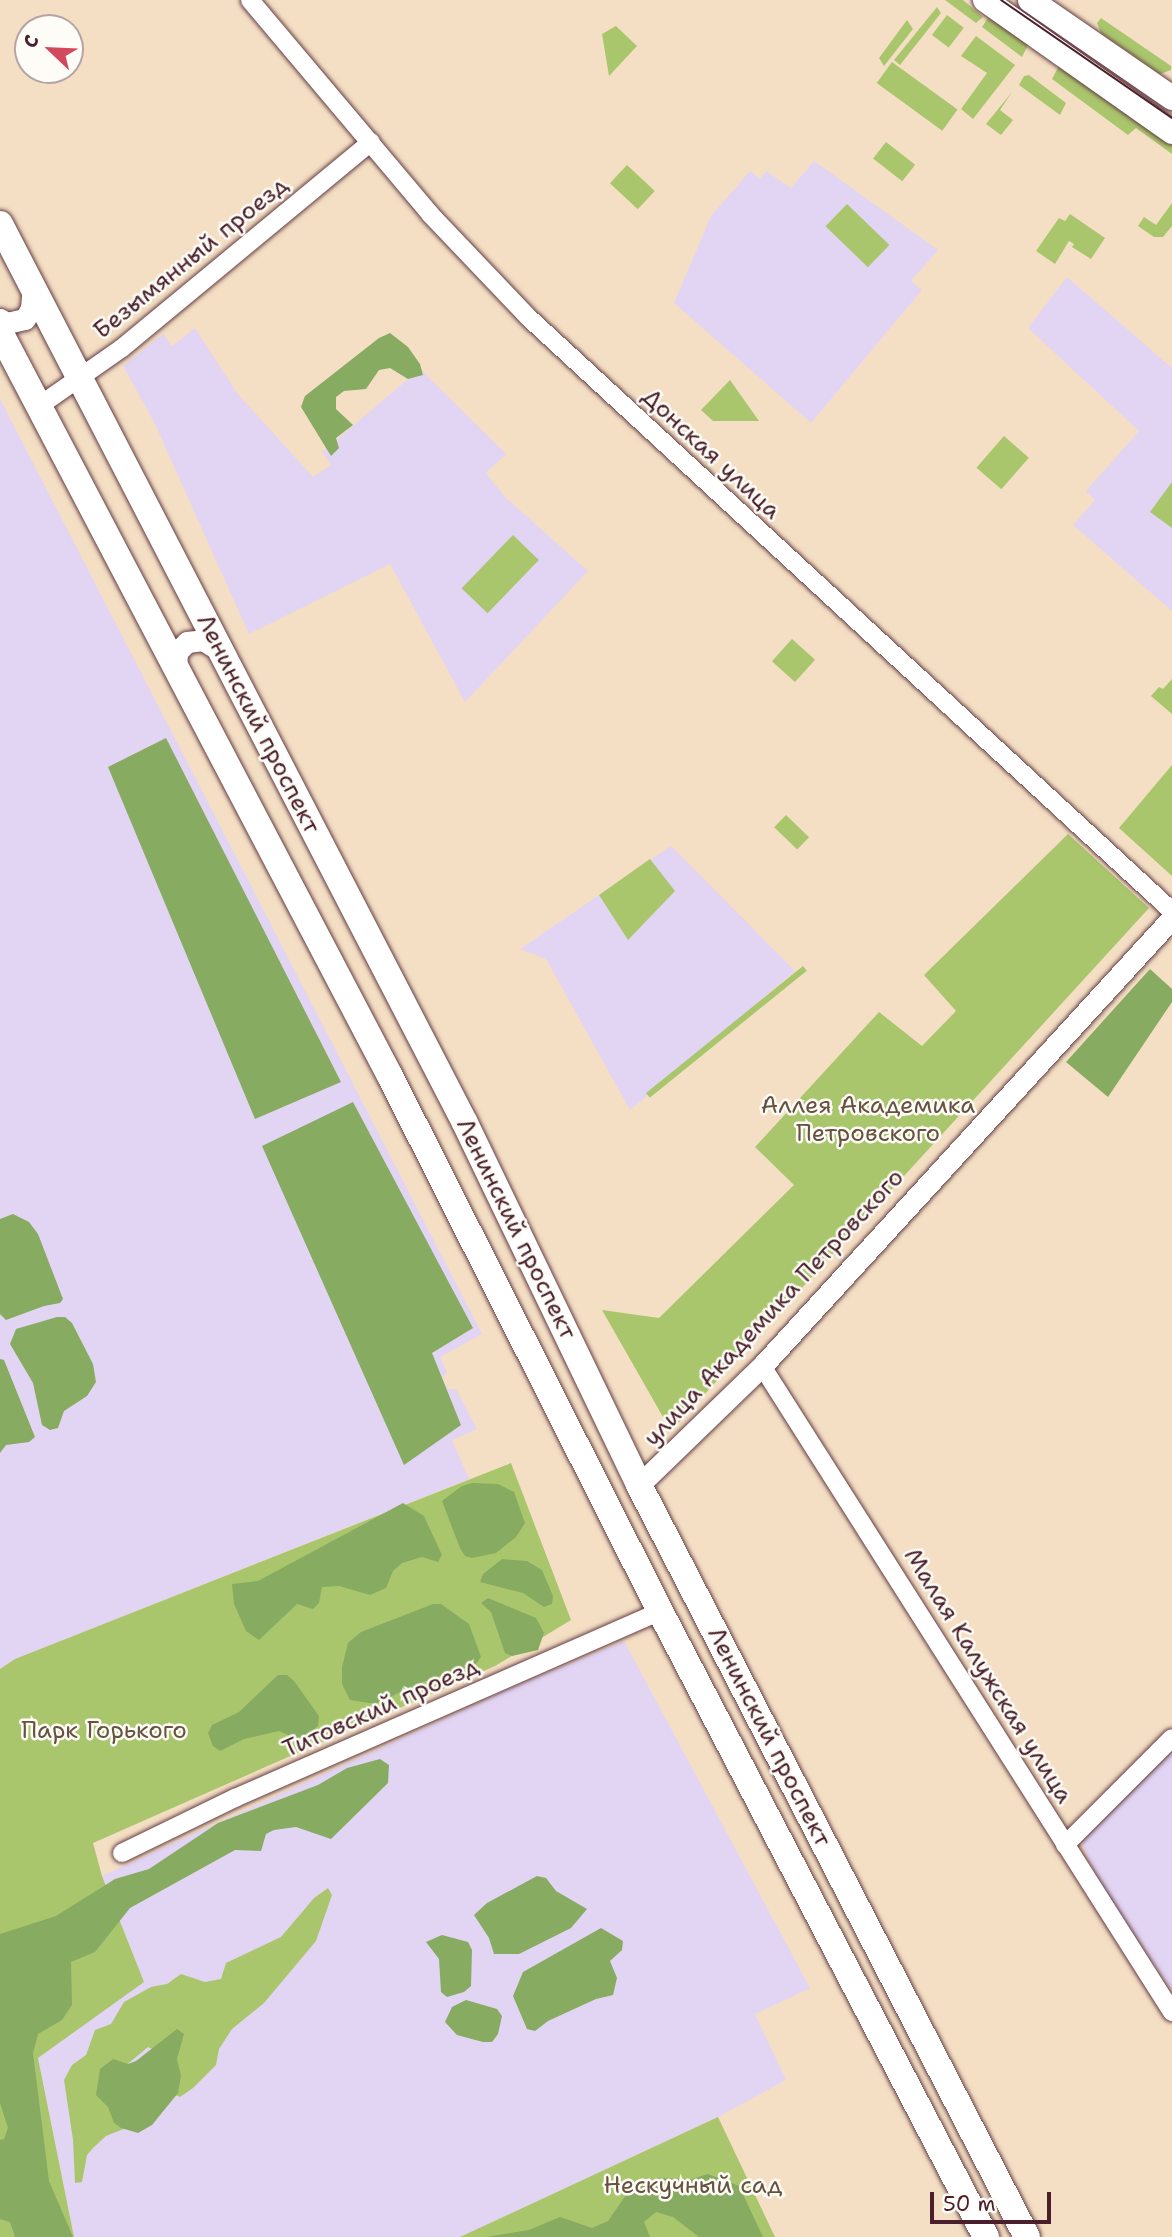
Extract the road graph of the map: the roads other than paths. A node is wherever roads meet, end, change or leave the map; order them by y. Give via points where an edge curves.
1 (250, 0) edge
2 (985, 0) edge
3 (1030, 0) edge
4 (1172, 98) edge
5 (1171, 129) edge
6 (371, 142) junction
7 (0, 224) edge
8 (33, 286) junction
9 (0, 319) edge
10 (0, 332) edge
11 (81, 377) junction
12 (39, 406) junction
13 (219, 650) junction
14 (176, 671) junction
15 (1172, 911) edge
16 (1172, 918) edge
17 (762, 1366) junction
18 (639, 1486) junction
19 (660, 1611) junction
20 (1172, 1738) edge
21 (1065, 1846) junction
22 (122, 1853) dead end
23 (1172, 2012) edge
24 (986, 2237) edge
25 (1027, 2237) edge

1 - 6 street, Донская улица
2 - 5 main road
3 - 4 main road
6 - 11 street, Безымянный проезд
6 - 15 street, Донская улица via 430,214 528,317
7 - 8 main road, Ленинский проспект
8 - 9 street via 32,308 25,319 16,323
8 - 11 main road, Ленинский проспект
10 - 12 main road, Ленинский проспект
11 - 12 street, Безымянный проезд
11 - 13 main road, Ленинский проспект
12 - 14 main road, Ленинский проспект
13 - 14 street via 203,640 187,642 177,652
13 - 18 main road, Ленинский проспект via 465,1123
14 - 19 main road, Ленинский проспект via 390,1076
16 - 17 street, улица Академика Петровского
17 - 18 street, улица Академика Петровского
17 - 21 street, Малая Калужская улица
18 - 25 main road, Ленинский проспект
19 - 22 street, Титовский проезд
19 - 24 main road, Ленинский проспект
20 - 21 street
21 - 23 street, Малая Калужская улица

